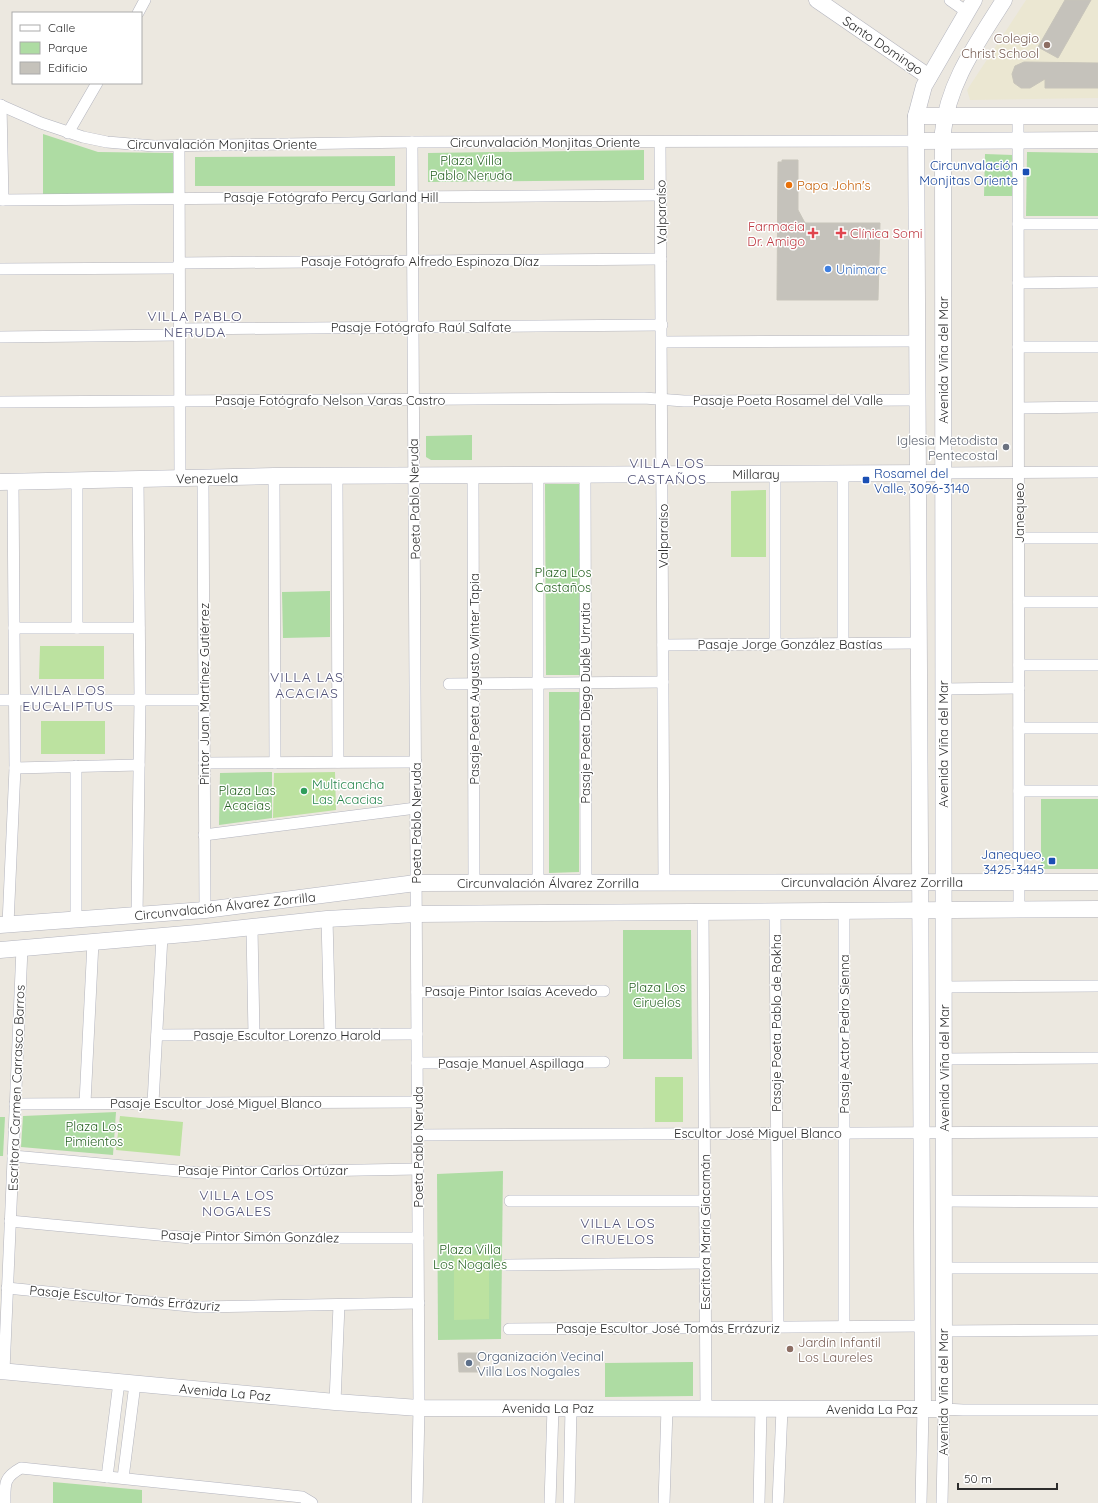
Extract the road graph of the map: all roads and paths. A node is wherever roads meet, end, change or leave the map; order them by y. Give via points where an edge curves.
1 (145, 0) edge
2 (817, 0) edge
3 (950, 0) edge
4 (1004, 0) edge
5 (971, 6) edge
6 (139, 12) edge
7 (929, 77) junction
8 (96, 84) edge
9 (1, 105) edge
10 (916, 116) junction
11 (945, 116) junction
12 (1018, 116) junction
13 (1098, 116) edge
14 (68, 133) junction
15 (943, 140) junction
16 (1018, 140) junction
17 (1098, 140) edge
18 (916, 141) junction
19 (412, 142) junction
20 (660, 142) junction
21 (179, 146) junction
22 (661, 195) junction
23 (412, 197) junction
24 (179, 199) junction
25 (2, 200) edge
26 (1018, 224) junction
27 (1098, 224) edge
28 (662, 259) junction
29 (412, 261) junction
30 (179, 265) junction
31 (0, 269) edge
32 (1098, 282) edge
33 (1018, 283) junction
34 (662, 325) junction
35 (413, 327) junction
36 (179, 332) junction
37 (0, 337) edge
38 (917, 341) junction
39 (662, 342) junction
40 (1018, 347) junction
41 (1098, 347) edge
42 (660, 398) junction
43 (413, 399) junction
44 (917, 400) junction
45 (180, 401) junction
46 (0, 402) edge
47 (1098, 407) edge
48 (1019, 408) junction
49 (1019, 472) junction
50 (1098, 472) edge
51 (843, 473) junction
52 (916, 473) junction
53 (943, 473) junction
54 (585, 474) junction
55 (662, 474) junction
56 (775, 474) junction
57 (473, 475) junction
58 (538, 475) junction
59 (274, 476) junction
60 (413, 476) junction
61 (337, 477) junction
62 (180, 478) junction
63 (203, 478) junction
64 (138, 479) junction
65 (77, 480) junction
66 (6, 482) edge
67 (1019, 538) junction
68 (1098, 538) edge
69 (1019, 602) junction
70 (1098, 602) edge
71 (14, 628) junction
72 (77, 628) junction
73 (139, 628) junction
74 (775, 644) junction
75 (843, 644) junction
76 (918, 644) junction
77 (663, 645) junction
78 (1019, 665) junction
79 (1098, 665) edge
80 (585, 682) junction
81 (663, 682) junction
82 (538, 683) junction
83 (449, 684) dead end
84 (474, 684) junction
85 (1019, 688) junction
86 (943, 689) junction
87 (0, 700) edge
88 (14, 700) junction
89 (140, 700) junction
90 (204, 700) junction
91 (1019, 728) junction
92 (1098, 728) edge
93 (338, 762) junction
94 (416, 762) junction
95 (204, 763) junction
96 (275, 763) junction
97 (139, 765) junction
98 (76, 766) junction
99 (15, 768) junction
100 (1019, 791) junction
101 (1098, 791) edge
102 (416, 808) junction
103 (204, 835) junction
104 (919, 881) junction
105 (944, 881) junction
106 (1019, 881) junction
107 (664, 882) junction
108 (1098, 882) edge
109 (474, 883) junction
110 (538, 883) junction
111 (586, 883) junction
112 (416, 884) junction
113 (1019, 909) junction
114 (1098, 909) edge
115 (205, 910) junction
116 (844, 910) junction
117 (919, 910) junction
118 (944, 910) junction
119 (775, 911) junction
120 (703, 912) junction
121 (416, 914) junction
122 (137, 916) junction
123 (327, 919) junction
124 (76, 920) junction
125 (4, 925) edge
126 (252, 928) junction
127 (162, 936) junction
128 (93, 942) junction
129 (22, 948) junction
130 (0, 950) edge
131 (1098, 986) edge
132 (944, 987) junction
133 (604, 991) dead end
134 (417, 992) junction
135 (330, 1034) junction
136 (417, 1034) junction
137 (157, 1035) junction
138 (254, 1035) junction
139 (1098, 1058) edge
140 (944, 1059) junction
141 (604, 1062) dead end
142 (417, 1063) junction
143 (418, 1102) junction
144 (85, 1103) junction
145 (153, 1103) junction
146 (15, 1104) junction
147 (1098, 1132) edge
148 (777, 1133) junction
149 (844, 1133) junction
150 (921, 1133) junction
151 (944, 1133) junction
152 (705, 1134) junction
153 (418, 1135) junction
154 (13, 1156) junction
155 (418, 1168) junction
156 (510, 1200) dead end
157 (944, 1201) junction
158 (705, 1202) junction
159 (1098, 1202) edge
160 (10, 1221) junction
161 (418, 1238) junction
162 (705, 1263) junction
163 (507, 1265) dead end
164 (944, 1268) junction
165 (1098, 1268) edge
166 (7, 1288) junction
167 (418, 1303) junction
168 (339, 1305) junction
169 (922, 1326) junction
170 (778, 1327) junction
171 (844, 1327) junction
172 (706, 1328) junction
173 (510, 1329) dead end
174 (1098, 1330) edge
175 (944, 1331) junction
176 (2, 1371) edge
177 (127, 1383) junction
178 (335, 1402) junction
179 (419, 1408) junction
180 (553, 1408) junction
181 (571, 1408) junction
182 (667, 1408) junction
183 (782, 1408) junction
184 (923, 1408) junction
185 (706, 1409) junction
186 (761, 1409) junction
187 (944, 1409) junction
188 (1098, 1410) edge
189 (107, 1477) junction
190 (123, 1478) junction
191 (5, 1503) edge
192 (312, 1503) edge
193 (417, 1503) edge
194 (550, 1503) edge
195 (569, 1503) edge
196 (664, 1503) edge
197 (759, 1503) edge
198 (773, 1503) edge
199 (779, 1503) edge
200 (921, 1503) edge
201 (942, 1503) edge

1 - 6 street
2 - 7 main road, Santo Domingo
3 - 5 street
4 - 11 main road, Avenida Viña del Mar via 960,72 948,101
5 - 7 main road, Avenida Viña del Mar
7 - 10 main road, Avenida Viña del Mar via 920,96
8 - 14 street
9 - 14 street, Circunvalación Monjitas Oriente
9 - 25 street
10 - 11 main road
10 - 18 main road, Avenida Viña del Mar
11 - 12 main road
11 - 15 main road, Avenida Viña del Mar
12 - 13 main road
12 - 16 street, Janequeo
14 - 21 street, Circunvalación Monjitas Oriente via 130,145
15 - 16 main road, Circunvalación Monjitas Oriente
15 - 18 main road, Circunvalación Monjitas Oriente
15 - 53 main road, Avenida Viña del Mar
16 - 17 main road, Circunvalación Monjitas Oriente
16 - 26 street, Janequeo
18 - 20 street, Circunvalación Monjitas Oriente
18 - 38 main road, Avenida Viña del Mar
19 - 20 street, Circunvalación Monjitas Oriente
19 - 21 street, Circunvalación Monjitas Oriente
19 - 23 street, Poeta Pablo Neruda
20 - 22 street, Valparaíso
21 - 24 street
22 - 23 street, Pasaje Fotógrafo Percy Garland Hill
22 - 28 street, Valparaíso
23 - 24 street, Pasaje Fotógrafo Percy Garland Hill
23 - 29 street, Poeta Pablo Neruda
24 - 25 street, Pasaje Fotógrafo Percy Garland Hill
24 - 30 street
26 - 27 street
26 - 33 street, Janequeo
28 - 29 street, Pasaje Fotógrafo Alfredo Espinoza Díaz
28 - 34 street, Valparaíso
29 - 30 street, Pasaje Fotógrafo Alfredo Espinoza Díaz
29 - 35 street, Poeta Pablo Neruda
30 - 31 street, Pasaje Fotógrafo Alfredo Espinoza Díaz
30 - 36 street
32 - 33 street
33 - 40 street, Janequeo
34 - 35 street, Pasaje Fotógrafo Raúl Salfate
34 - 39 street, Valparaíso
35 - 36 street, Pasaje Fotógrafo Raúl Salfate
35 - 43 street, Poeta Pablo Neruda
36 - 37 street, Pasaje Fotógrafo Raúl Salfate
36 - 45 street
38 - 39 street
38 - 44 main road, Avenida Viña del Mar
39 - 42 street, Valparaíso
40 - 41 street
40 - 48 street, Janequeo
42 - 43 street, Pasaje Fotógrafo Nelson Varas Castro
42 - 44 street, Pasaje Poeta Rosamel del Valle via 684,401
42 - 55 street, Valparaíso
43 - 45 street, Pasaje Fotógrafo Nelson Varas Castro
43 - 60 street, Poeta Pablo Neruda
44 - 52 main road, Avenida Viña del Mar
45 - 46 street, Pasaje Fotógrafo Nelson Varas Castro
45 - 62 street
47 - 48 street
48 - 49 street, Janequeo
49 - 50 street, Millaray
49 - 53 street, Millaray
49 - 67 street, Janequeo
51 - 52 main road, Millaray
51 - 56 main road, Millaray
51 - 75 street
52 - 53 main road, Millaray
52 - 76 main road, Avenida Viña del Mar
53 - 86 main road, Avenida Viña del Mar
54 - 55 main road, Millaray
54 - 58 main road, Millaray
54 - 80 street, Pasaje Poeta Diego Dublé Urrutia
55 - 56 main road, Millaray
55 - 77 street, Valparaíso
56 - 74 street
57 - 58 main road, Millaray
57 - 60 main road, Millaray
57 - 84 street, Pasaje Poeta Augusto Winter Tapia
58 - 82 street
59 - 61 main road, Venezuela
59 - 63 main road, Venezuela
59 - 96 street
60 - 61 main road, Venezuela
60 - 94 street, Poeta Pablo Neruda
61 - 93 street
62 - 63 main road, Venezuela
62 - 64 main road, Venezuela
63 - 90 street, Pintor Juan Martínez Gutiérrez
64 - 65 main road, Venezuela
64 - 73 street
65 - 66 main road, Venezuela
65 - 72 street
66 - 71 street
67 - 68 street
67 - 69 street, Janequeo
69 - 70 street
69 - 78 street, Janequeo
71 - 72 street
71 - 88 street
72 - 73 street
73 - 89 street
74 - 75 street, Pasaje Jorge González Bastías
74 - 77 street, Pasaje Jorge González Bastías
75 - 76 street, Pasaje Jorge González Bastías
76 - 104 main road, Avenida Viña del Mar
77 - 81 street, Valparaíso
78 - 79 street
78 - 85 street, Janequeo
80 - 81 street
80 - 82 street
80 - 111 street, Pasaje Poeta Diego Dublé Urrutia
81 - 107 street, Valparaíso
82 - 84 street
82 - 110 street
83 - 84 street
84 - 109 street, Pasaje Poeta Augusto Winter Tapia
85 - 86 street
85 - 91 street, Janequeo
86 - 105 main road, Avenida Viña del Mar
87 - 88 street
88 - 89 street
88 - 99 street
89 - 90 street
89 - 97 street
90 - 95 street, Pintor Juan Martínez Gutiérrez
91 - 92 street
91 - 100 street, Janequeo
93 - 94 street
93 - 96 street
94 - 102 street, Poeta Pablo Neruda
95 - 96 street
95 - 103 street, Pintor Juan Martínez Gutiérrez
97 - 98 street
97 - 122 street
98 - 99 street
98 - 124 street
99 - 125 street
100 - 101 street
100 - 106 street, Janequeo
102 - 103 street
102 - 112 street, Poeta Pablo Neruda
103 - 115 street, Pintor Juan Martínez Gutiérrez
104 - 105 main road, Circunvalación Álvarez Zorrilla
104 - 107 main road, Circunvalación Álvarez Zorrilla
104 - 117 main road, Avenida Viña del Mar
105 - 106 main road, Circunvalación Álvarez Zorrilla
105 - 118 main road, Avenida Viña del Mar
106 - 108 main road, Circunvalación Álvarez Zorrilla
106 - 113 street, Janequeo
107 - 111 main road, Circunvalación Álvarez Zorrilla
109 - 110 main road, Circunvalación Álvarez Zorrilla
109 - 112 main road, Circunvalación Álvarez Zorrilla
110 - 111 main road, Circunvalación Álvarez Zorrilla
112 - 115 main road, Circunvalación Álvarez Zorrilla
112 - 121 street, Poeta Pablo Neruda
113 - 114 main road, Circunvalación Álvarez Zorrilla
113 - 118 main road, Circunvalación Álvarez Zorrilla
115 - 122 main road, Circunvalación Álvarez Zorrilla
116 - 117 main road, Circunvalación Álvarez Zorrilla
116 - 119 main road, Circunvalación Álvarez Zorrilla
116 - 149 street, Pasaje Actor Pedro Sienna
117 - 118 main road, Circunvalación Álvarez Zorrilla
117 - 150 main road, Avenida Viña del Mar
118 - 132 main road, Avenida Viña del Mar
119 - 120 main road, Circunvalación Álvarez Zorrilla
119 - 148 street, Pasaje Poeta Pablo de Rokha
120 - 121 main road, Circunvalación Álvarez Zorrilla
120 - 152 street, Escritora María Giacamán
121 - 123 main road, Circunvalación Álvarez Zorrilla
121 - 134 street, Poeta Pablo Neruda
122 - 124 main road, Circunvalación Álvarez Zorrilla
123 - 126 main road, Circunvalación Álvarez Zorrilla
123 - 135 street
124 - 125 main road, Circunvalación Álvarez Zorrilla
126 - 127 main road, Circunvalación Álvarez Zorrilla
126 - 138 street
127 - 128 main road, Circunvalación Álvarez Zorrilla
127 - 137 street
128 - 129 main road, Circunvalación Álvarez Zorrilla
128 - 144 street
129 - 130 main road, Circunvalación Álvarez Zorrilla
129 - 146 street, Escritora Carmen Carrasco Barros
131 - 132 street
132 - 140 main road, Avenida Viña del Mar
133 - 134 street, Pasaje Pintor Isaías Acevedo
134 - 136 street, Poeta Pablo Neruda
135 - 136 street, Pasaje Escultor Lorenzo Harold
135 - 138 street, Pasaje Escultor Lorenzo Harold
136 - 142 street, Poeta Pablo Neruda
137 - 138 street, Pasaje Escultor Lorenzo Harold
137 - 145 street
139 - 140 street
140 - 151 main road, Avenida Viña del Mar
141 - 142 street, Pasaje Manuel Aspillaga
142 - 143 street, Poeta Pablo Neruda
143 - 145 street, Pasaje Escultor José Miguel Blanco
143 - 153 street, Poeta Pablo Neruda
144 - 145 street, Pasaje Escultor José Miguel Blanco
144 - 146 street, Pasaje Escultor José Miguel Blanco
146 - 154 street, Escritora Carmen Carrasco Barros
147 - 151 street, Escultor José Miguel Blanco
148 - 149 street, Escultor José Miguel Blanco
148 - 152 street, Escultor José Miguel Blanco
148 - 170 street, Pasaje Poeta Pablo de Rokha
149 - 150 street, Escultor José Miguel Blanco
149 - 171 street, Pasaje Actor Pedro Sienna
150 - 151 street, Escultor José Miguel Blanco
150 - 169 main road, Avenida Viña del Mar
151 - 157 main road, Avenida Viña del Mar
152 - 153 street, Escultor José Miguel Blanco
152 - 158 street, Escritora María Giacamán
153 - 155 street, Poeta Pablo Neruda
154 - 155 street, Pasaje Pintor Carlos Ortúzar via 201,1173
154 - 160 street, Escritora Carmen Carrasco Barros
155 - 161 street, Poeta Pablo Neruda
156 - 158 street
157 - 159 street
157 - 164 main road, Avenida Viña del Mar
158 - 162 street, Escritora María Giacamán
160 - 161 street, Pasaje Pintor Simón González via 191,1238
160 - 166 street, Escritora Carmen Carrasco Barros
161 - 167 street, Poeta Pablo Neruda
162 - 163 street
162 - 172 street, Escritora María Giacamán
164 - 165 street
164 - 175 main road, Avenida Viña del Mar
166 - 168 street, Pasaje Escultor Tomás Errázuriz via 200,1307
166 - 176 street, Escritora Carmen Carrasco Barros
167 - 168 street, Pasaje Escultor Tomás Errázuriz
167 - 179 street, Poeta Pablo Neruda
168 - 178 street
169 - 171 street, Pasaje Escultor José Tomás Errázuriz
169 - 184 main road, Avenida Viña del Mar
170 - 171 street, Pasaje Escultor José Tomás Errázuriz
170 - 172 street, Pasaje Escultor José Tomás Errázuriz
172 - 173 street, Pasaje Escultor José Tomás Errázuriz
172 - 185 street, Escritora María Giacamán
174 - 175 street
175 - 187 main road, Avenida Viña del Mar
176 - 177 main road, Avenida La Paz
177 - 178 main road, Avenida La Paz
177 - 189 street
177 - 190 street
178 - 179 main road, Avenida La Paz
179 - 180 main road, Avenida La Paz
179 - 193 street, Poeta Pablo Neruda
180 - 181 main road, Avenida La Paz
180 - 194 street
181 - 182 main road, Avenida La Paz
181 - 195 street
182 - 185 main road, Avenida La Paz
182 - 196 street
183 - 184 main road, Avenida La Paz
183 - 186 main road, Avenida La Paz
183 - 199 street
184 - 187 main road, Avenida La Paz
184 - 200 street, Avenida Viña del Mar
185 - 186 main road, Avenida La Paz
186 - 197 street
187 - 188 street, Avenida La Paz
187 - 201 street, Avenida Viña del Mar
189 - 190 street
189 - 191 street via 21,1468 11,1473 5,1481
190 - 192 street via 302,1497
198 - 199 street

